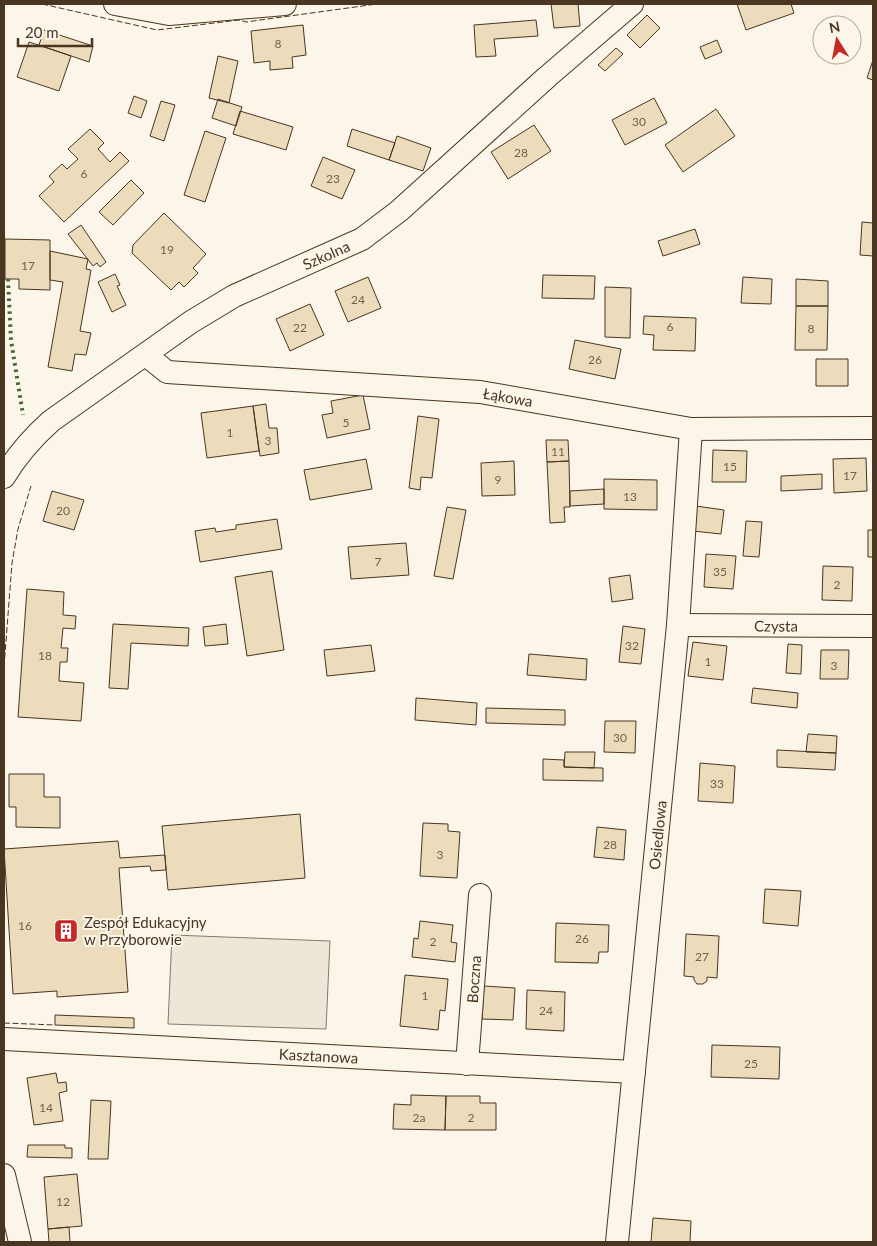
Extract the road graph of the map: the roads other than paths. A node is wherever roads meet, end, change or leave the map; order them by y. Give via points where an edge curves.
1 (115, 4) edge
2 (286, 4) edge
3 (632, 4) edge
4 (146, 355) junction
5 (873, 428) edge
6 (691, 429) junction
7 (4, 477) edge
8 (678, 625) junction
9 (873, 626) edge
10 (480, 895) dead end
11 (4, 1039) edge
12 (467, 1064) junction
13 (634, 1072) junction
14 (4, 1175) edge
15 (20, 1242) edge
16 (618, 1242) edge

1 - 2 street via 169,14
3 - 4 street, Szkolna via 399,211 362,240 234,296
4 - 6 street, Łąkowa via 167,372 480,392
4 - 7 street, Szkolna via 31,438
5 - 6 street, Łąkowa
6 - 8 street, Osiedlowa
8 - 9 street, Czysta
8 - 13 street, Osiedlowa
10 - 12 street, Boczna
11 - 12 street, Kasztanowa
12 - 13 street, Kasztanowa
13 - 16 street, Osiedlowa
14 - 15 street

